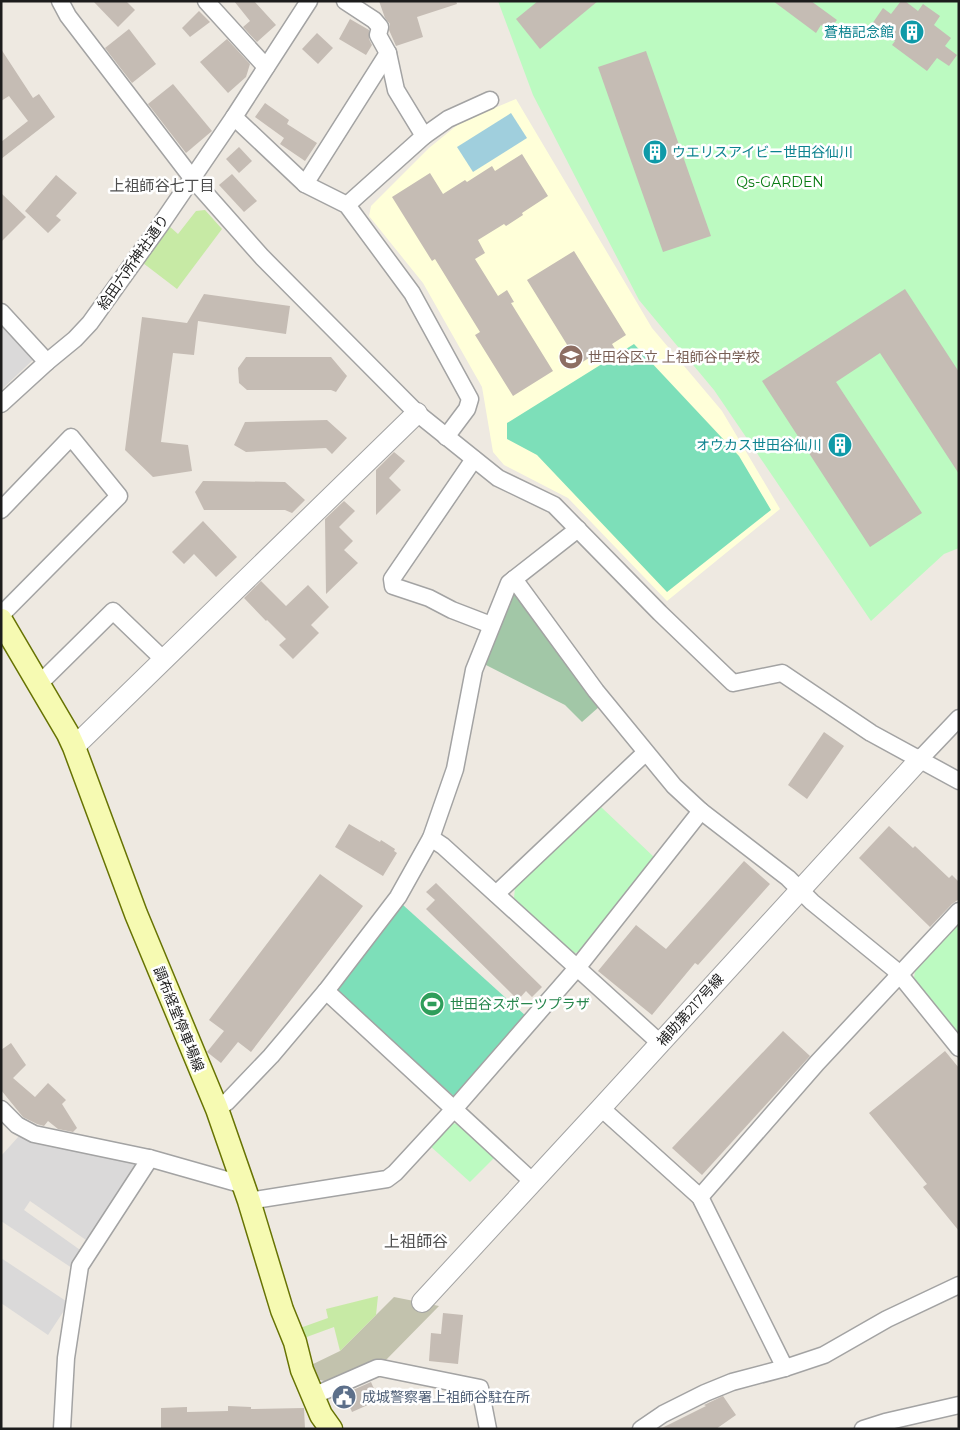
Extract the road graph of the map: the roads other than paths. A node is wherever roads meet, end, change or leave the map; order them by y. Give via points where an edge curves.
1 (60, 1) edge
2 (206, 1) edge
3 (309, 1) edge
4 (345, 1) edge
5 (388, 53) junction
6 (266, 67) junction
7 (490, 100) dead end
8 (234, 117) junction
9 (424, 136) junction
10 (192, 178) junction
11 (305, 184) junction
12 (347, 205) junction
13 (1, 312) edge
14 (46, 362) junction
15 (1, 404) edge
16 (417, 413) junction
17 (446, 437) junction
18 (474, 459) junction
19 (1, 510) edge
20 (578, 529) junction
21 (514, 579) junction
22 (1, 615) edge
23 (1, 620) edge
24 (491, 625) junction
25 (164, 660) junction
26 (38, 685) junction
27 (959, 718) edge
28 (74, 747) junction
29 (645, 752) junction
30 (920, 759) junction
31 (959, 780) edge
32 (701, 811) junction
33 (431, 838) junction
34 (799, 890) junction
35 (496, 894) junction
36 (959, 910) edge
37 (578, 968) junction
38 (900, 974) junction
39 (326, 991) junction
40 (660, 1043) junction
41 (959, 1048) edge
42 (455, 1108) junction
43 (601, 1108) junction
44 (1, 1109) edge
45 (216, 1109) junction
46 (149, 1158) junction
47 (534, 1182) junction
48 (246, 1191) junction
49 (700, 1197) junction
50 (959, 1285) edge
51 (422, 1302) dead end
52 (785, 1368) junction
53 (313, 1396) junction
54 (959, 1405) edge
55 (62, 1429) edge
56 (331, 1429) edge
57 (488, 1429) edge
58 (640, 1429) edge
59 (863, 1429) edge

1 - 10 street via 68,16
2 - 6 street
3 - 6 street, 給田六所神社通り
4 - 5 street via 380,27 378,35
5 - 9 street via 396,90
5 - 11 street
6 - 8 street, 給田六所神社通り
7 - 9 street via 448,119
8 - 10 street, 給田六所神社通り
8 - 11 street
9 - 12 street
10 - 14 street, 給田六所神社通り via 90,323
10 - 16 street via 262,257
11 - 12 street
12 - 17 street via 412,293 470,398 467,409
13 - 14 street
14 - 15 street, 給田六所神社通り
16 - 17 street
16 - 25 street
17 - 18 street
18 - 20 street via 498,478 554,505
18 - 24 street via 392,579 393,586
19 - 22 street via 71,437 120,496
20 - 21 street
20 - 30 street via 733,683 782,672 871,733
21 - 24 street via 509,583
21 - 29 street
23 - 26 main road, 調布経堂停車場線
24 - 33 street via 474,670 455,769
25 - 26 street via 113,610
25 - 28 street
26 - 28 main road, 調布経堂停車場線
27 - 30 street, 補助第217号線
28 - 45 main road, 調布経堂停車場線 via 136,914
29 - 32 street
29 - 35 street
30 - 31 street
30 - 34 street, 補助第217号線
32 - 34 street
32 - 37 street
33 - 35 street
33 - 39 street via 398,897
34 - 38 street
34 - 40 street, 補助第217号線
35 - 37 street
36 - 38 street
37 - 40 street
37 - 42 street
38 - 41 street
38 - 49 street
39 - 42 street
39 - 45 street via 271,1056 227,1102
40 - 43 street, 補助第217号線
42 - 47 street
42 - 48 street via 387,1179
43 - 47 street, 補助第217号線
43 - 49 street
44 - 46 street via 34,1134
45 - 48 main road, 調布経堂停車場線
46 - 48 street via 237,1183
46 - 55 street via 80,1266 66,1358
47 - 51 street, 補助第217号線
48 - 53 main road, 調布経堂停車場線 via 282,1310
49 - 52 street
50 - 52 street via 886,1319 824,1355
52 - 58 street via 704,1393
53 - 56 main road, 調布経堂停車場線
53 - 57 street via 381,1368 480,1388
54 - 59 street

